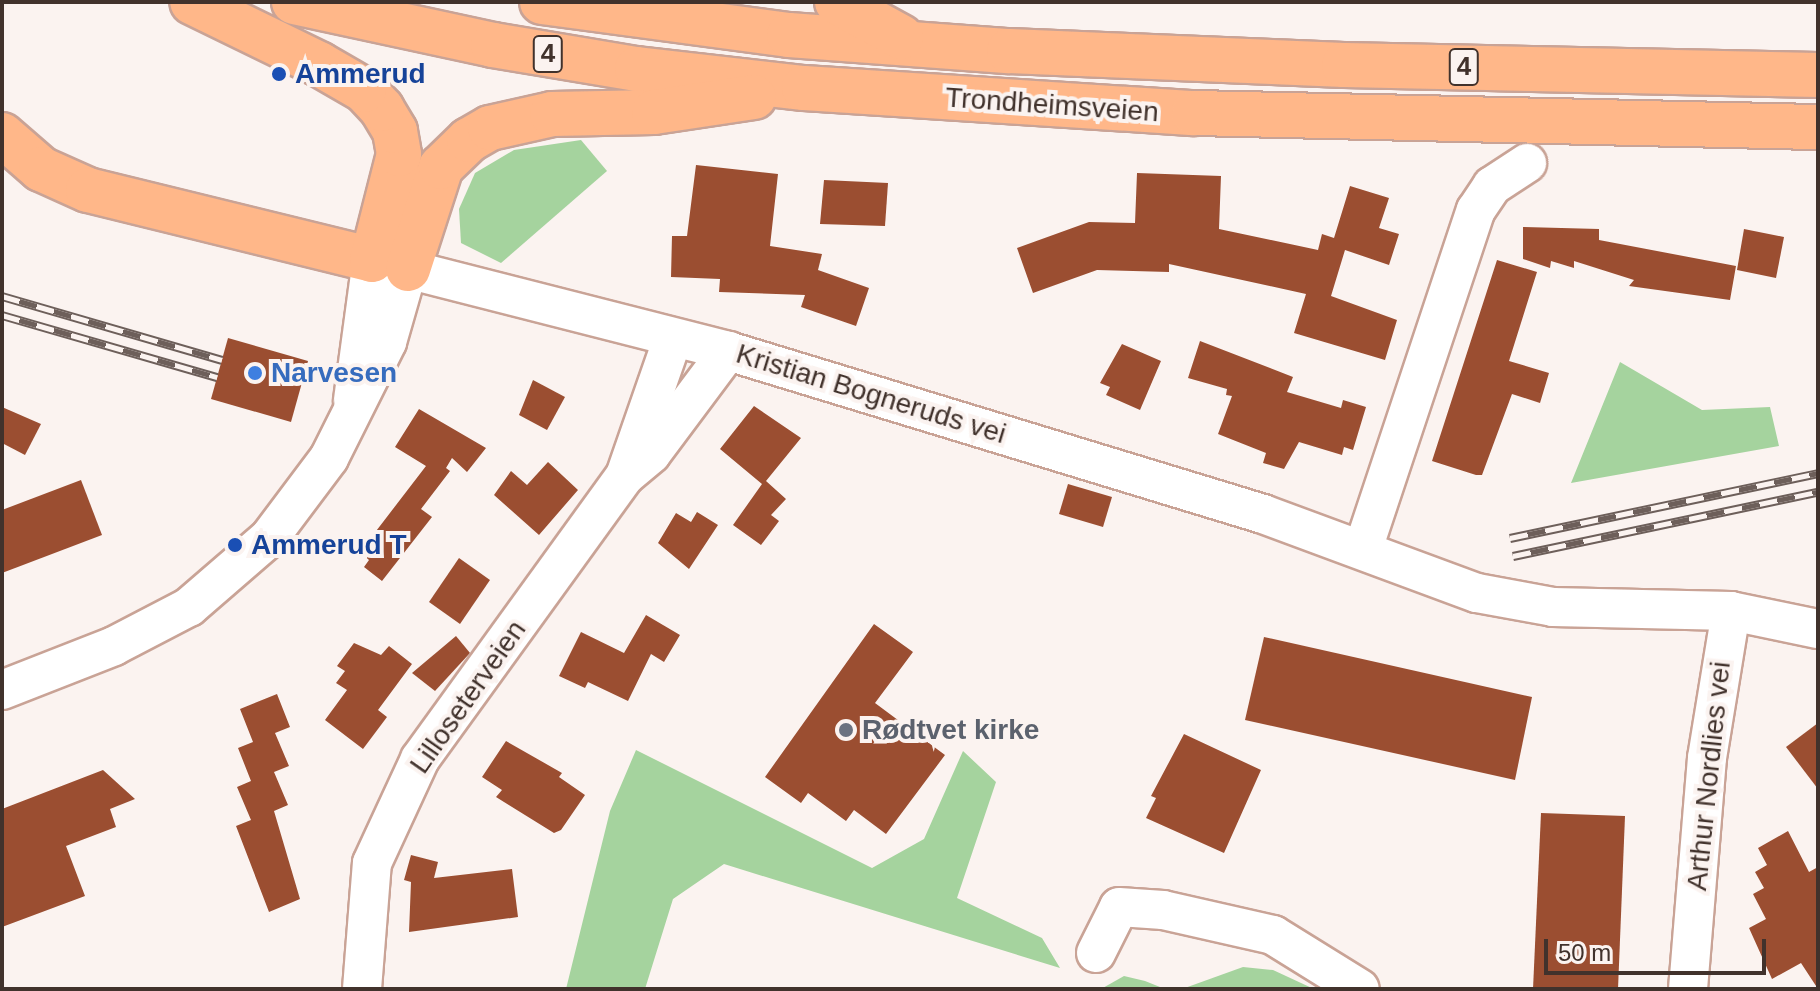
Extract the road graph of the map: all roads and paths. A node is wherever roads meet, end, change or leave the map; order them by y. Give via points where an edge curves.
1 (192, 2) edge
2 (294, 2) edge
3 (542, 2) edge
4 (837, 2) edge
5 (600, 6) edge
6 (914, 44) junction
7 (1818, 75) edge
8 (804, 88) junction
9 (1818, 127) edge
10 (2, 135) edge
11 (1527, 163) dead end
12 (390, 264) junction
13 (673, 338) junction
14 (728, 351) junction
15 (625, 476) junction
16 (1363, 549) junction
17 (1731, 611) junction
18 (1818, 629) edge
19 (2, 690) edge
20 (1096, 953) dead end
21 (362, 989) edge
22 (1360, 989) edge
23 (1688, 989) edge

1 - 12 highway via 319,64 364,90 382,109 395,131 399,154
2 - 8 highway, Trondheimsveien / 4 via 493,45 637,69
3 - 5 highway, Trondheimsveien / 4
4 - 6 highway
5 - 6 highway, Trondheimsveien / 4
6 - 7 highway, Trondheimsveien / 4 via 1194,60
8 - 9 highway, Trondheimsveien / 4 via 1194,113
8 - 12 highway via 654,112 552,114 490,128 441,167
10 - 12 highway via 41,169 88,190
11 - 16 street via 1492,186 1476,210
12 - 13 street, Kristian Bogneruds vei
12 - 19 street via 387,342 312,484 269,538 218,587 126,640
13 - 14 street, Kristian Bogneruds vei
13 - 15 street, Lilloseterveien
14 - 15 street, Lilloseterveien via 651,454
14 - 16 street, Kristian Bogneruds vei
15 - 21 street, Lilloseterveien via 420,759 372,863
16 - 17 street, Kristian Bogneruds vei via 1448,584 1553,607
17 - 18 street, Kristian Bogneruds vei
17 - 23 street, Arthur Nordlies vei via 1707,758
20 - 22 street via 1119,907 1163,910 1273,935

